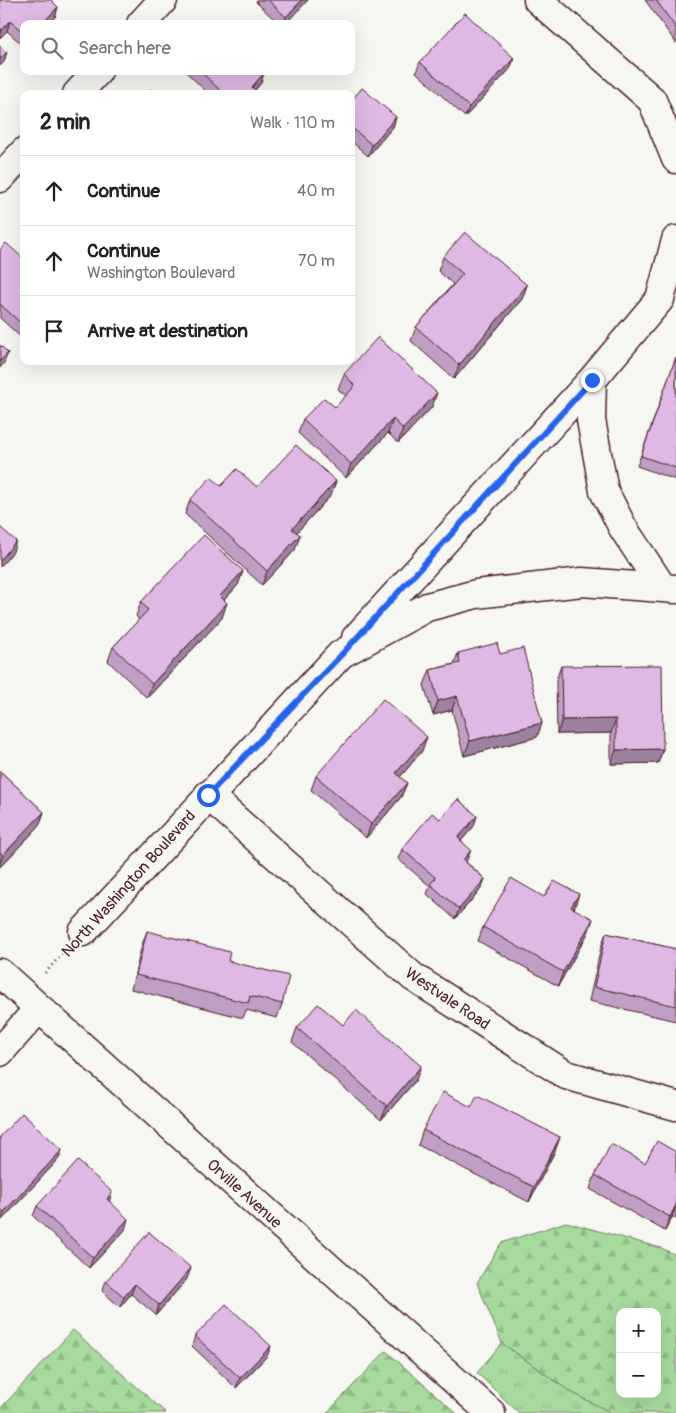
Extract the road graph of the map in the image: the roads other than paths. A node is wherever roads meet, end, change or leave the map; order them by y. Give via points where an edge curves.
1 (163, 0) edge
2 (538, 0) edge
3 (145, 20) edge
4 (94, 75) edge
5 (81, 90) edge
6 (20, 156) edge
7 (676, 159) edge
8 (0, 178) edge
9 (676, 240) edge
10 (592, 380) junction
11 (669, 588) edge
12 (342, 654) junction
13 (208, 795) junction
14 (83, 932) road end
15 (0, 973) edge
16 (32, 1001) junction
17 (0, 1052) edge
18 (676, 1106) edge
19 (491, 1413) edge

1 - 3 street
2 - 7 street via 652,100
4 - 5 street
6 - 8 street
9 - 10 street via 660,299
10 - 11 street via 591,420 604,491 623,528
10 - 12 street
11 - 12 street, North Washington Boulevard via 582,582 476,594 426,607
12 - 13 street, North Washington Boulevard
13 - 14 street, North Washington Boulevard
13 - 18 street, Westvale Road via 413,977 566,1074
15 - 16 street, Orville Avenue
16 - 17 street
16 - 19 street, Orville Avenue

